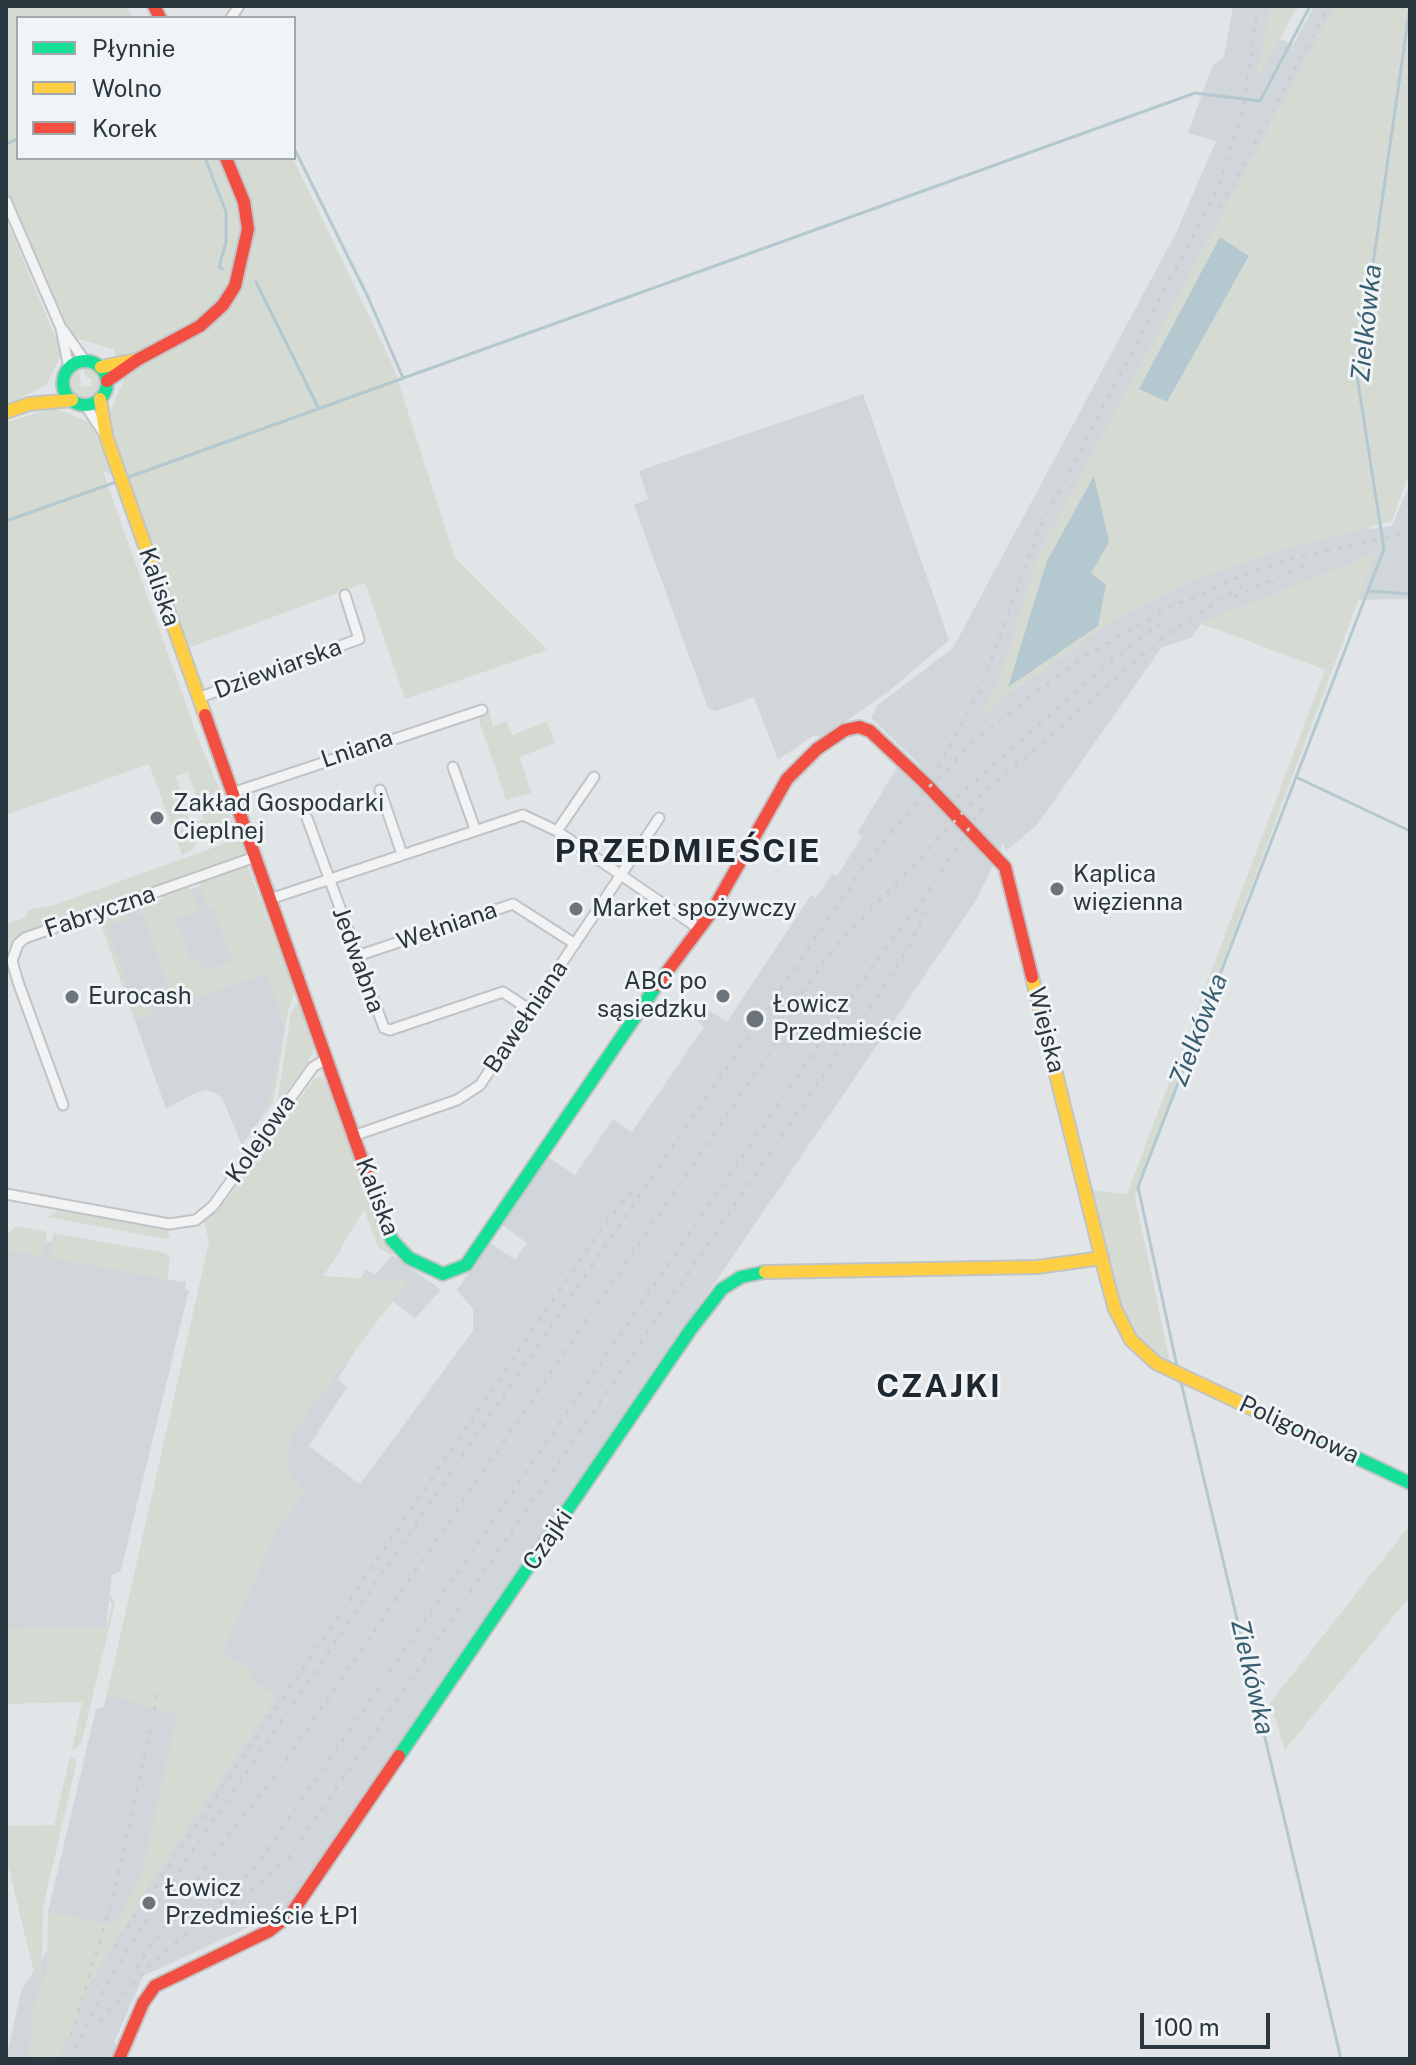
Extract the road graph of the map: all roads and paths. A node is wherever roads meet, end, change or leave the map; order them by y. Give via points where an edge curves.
1 (227, 160) edge
2 (6, 201) edge
3 (61, 328) junction
4 (137, 360) junction
5 (85, 361) junction
6 (101, 367) junction
7 (69, 368) junction
8 (64, 381) junction
9 (107, 381) junction
10 (100, 399) junction
11 (72, 400) junction
12 (29, 404) junction
13 (85, 405) junction
14 (6, 412) edge
15 (106, 436) junction
16 (345, 595) dead end
17 (198, 698) junction
18 (482, 710) dead end
19 (859, 727) joint
20 (453, 767) dead end
21 (594, 777) dead end
22 (380, 790) dead end
23 (232, 793) junction
24 (307, 818) dead end
25 (659, 818) dead end
26 (475, 829) junction
27 (557, 831) junction
28 (402, 854) junction
29 (255, 857) junction
30 (621, 875) junction
31 (329, 879) junction
32 (270, 899) junction
33 (698, 928) junction
34 (575, 944) junction
35 (357, 956) junction
36 (530, 1010) junction
37 (326, 1059) junction
38 (63, 1105) dead end
39 (353, 1136) junction
40 (6, 1194) edge
41 (1102, 1258) junction
42 (1170, 1370) joint
43 (1410, 1483) edge
44 (119, 2059) edge

1 - 4 street via 246,215 240,274 223,305 200,326
2 - 3 street
3 - 5 street
3 - 7 street
4 - 6 street
4 - 9 street
5 - 6 street
5 - 7 street
6 - 9 street
7 - 8 street
8 - 11 street
8 - 12 street
9 - 10 street
10 - 13 street
10 - 15 street, Kaliska
11 - 12 street
11 - 13 street
12 - 14 street
13 - 15 street, Kaliska
15 - 17 street, Kaliska
16 - 17 street, Dziewiarska via 359,639
17 - 23 street, Kaliska
18 - 23 street, Lniana
19 - 33 street, Kaliska via 817,749 787,779
19 - 41 street, Wiejska via 870,731 926,784 1005,867
20 - 26 street
21 - 27 street
22 - 28 street
23 - 29 street, Kaliska
24 - 31 street, Jedwabna
25 - 30 street, Bawełniana
26 - 27 street via 523,815
26 - 28 street
27 - 30 street
28 - 31 street
29 - 32 street, Kaliska
29 - 38 street, Fabryczna via 18,944 12,961
30 - 33 street
30 - 34 street, Bawełniana
31 - 32 street
31 - 35 street, Jedwabna
32 - 37 street, Kaliska
33 - 39 street, Kaliska via 461,1269 437,1273 395,1245
34 - 35 street, Wełniana via 513,904
34 - 36 street, Bawełniana
35 - 36 street, Jedwabna via 384,1028 390,1030 503,992
36 - 39 street, Bawełniana via 471,1093
37 - 39 street, Kaliska
37 - 40 street, Kolejowa via 313,1067 213,1206 196,1220 169,1224
41 - 42 street, Wiejska via 1115,1309 1131,1340
41 - 44 street, Czajki via 1037,1267 762,1272 722,1289 291,1914 269,1931 155,1986
42 - 43 street, Poligonowa

